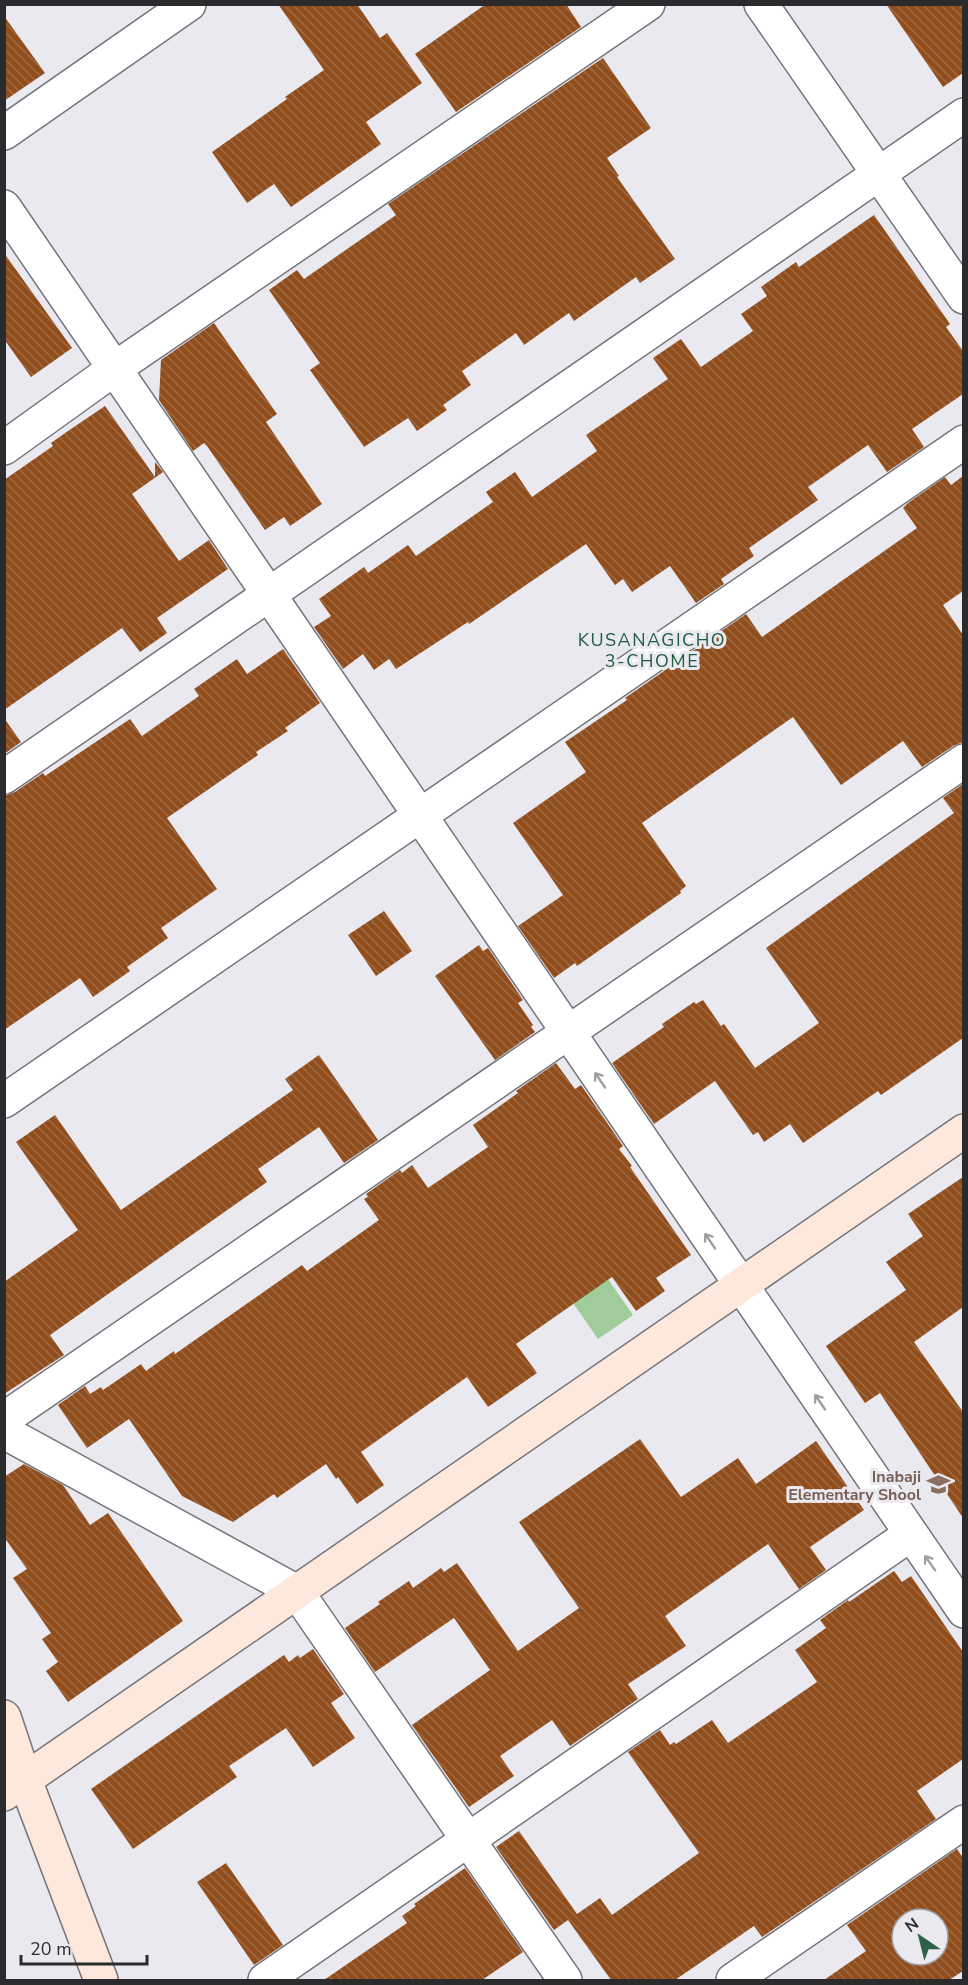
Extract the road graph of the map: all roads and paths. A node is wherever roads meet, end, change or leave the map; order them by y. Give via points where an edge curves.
1 (189, 4) edge
2 (648, 4) edge
3 (761, 4) edge
4 (963, 115) edge
5 (4, 133) edge
6 (878, 174) junction
7 (4, 207) edge
8 (963, 297) edge
9 (114, 369) junction
10 (963, 442) edge
11 (4, 448) edge
12 (270, 595) junction
13 (963, 761) edge
14 (4, 777) edge
15 (419, 815) junction
16 (568, 1033) junction
17 (4, 1101) edge
18 (963, 1131) edge
19 (740, 1286) junction
20 (4, 1419) edge
21 (4, 1432) edge
22 (911, 1534) junction
23 (297, 1592) junction
24 (963, 1611) edge
25 (4, 1717) edge
26 (15, 1787) edge
27 (963, 1822) edge
28 (468, 1839) junction
29 (101, 1980) edge
30 (265, 1980) edge
31 (565, 1980) edge
32 (733, 1980) edge

1 - 5 street
2 - 9 street
3 - 6 street
4 - 6 street
6 - 8 street
6 - 12 street
7 - 9 street
9 - 11 street
9 - 12 street
10 - 15 street
12 - 14 street
12 - 15 street
13 - 16 street
15 - 16 street
15 - 17 street
19 -> 16 street
16 - 20 street
18 - 19 street
22 -> 19 street
19 - 23 street
21 - 23 street
24 -> 22 street
22 - 28 street
23 - 26 street
23 - 28 street
25 - 26 street
26 - 29 street
27 - 32 street
28 - 30 street
28 - 31 street

